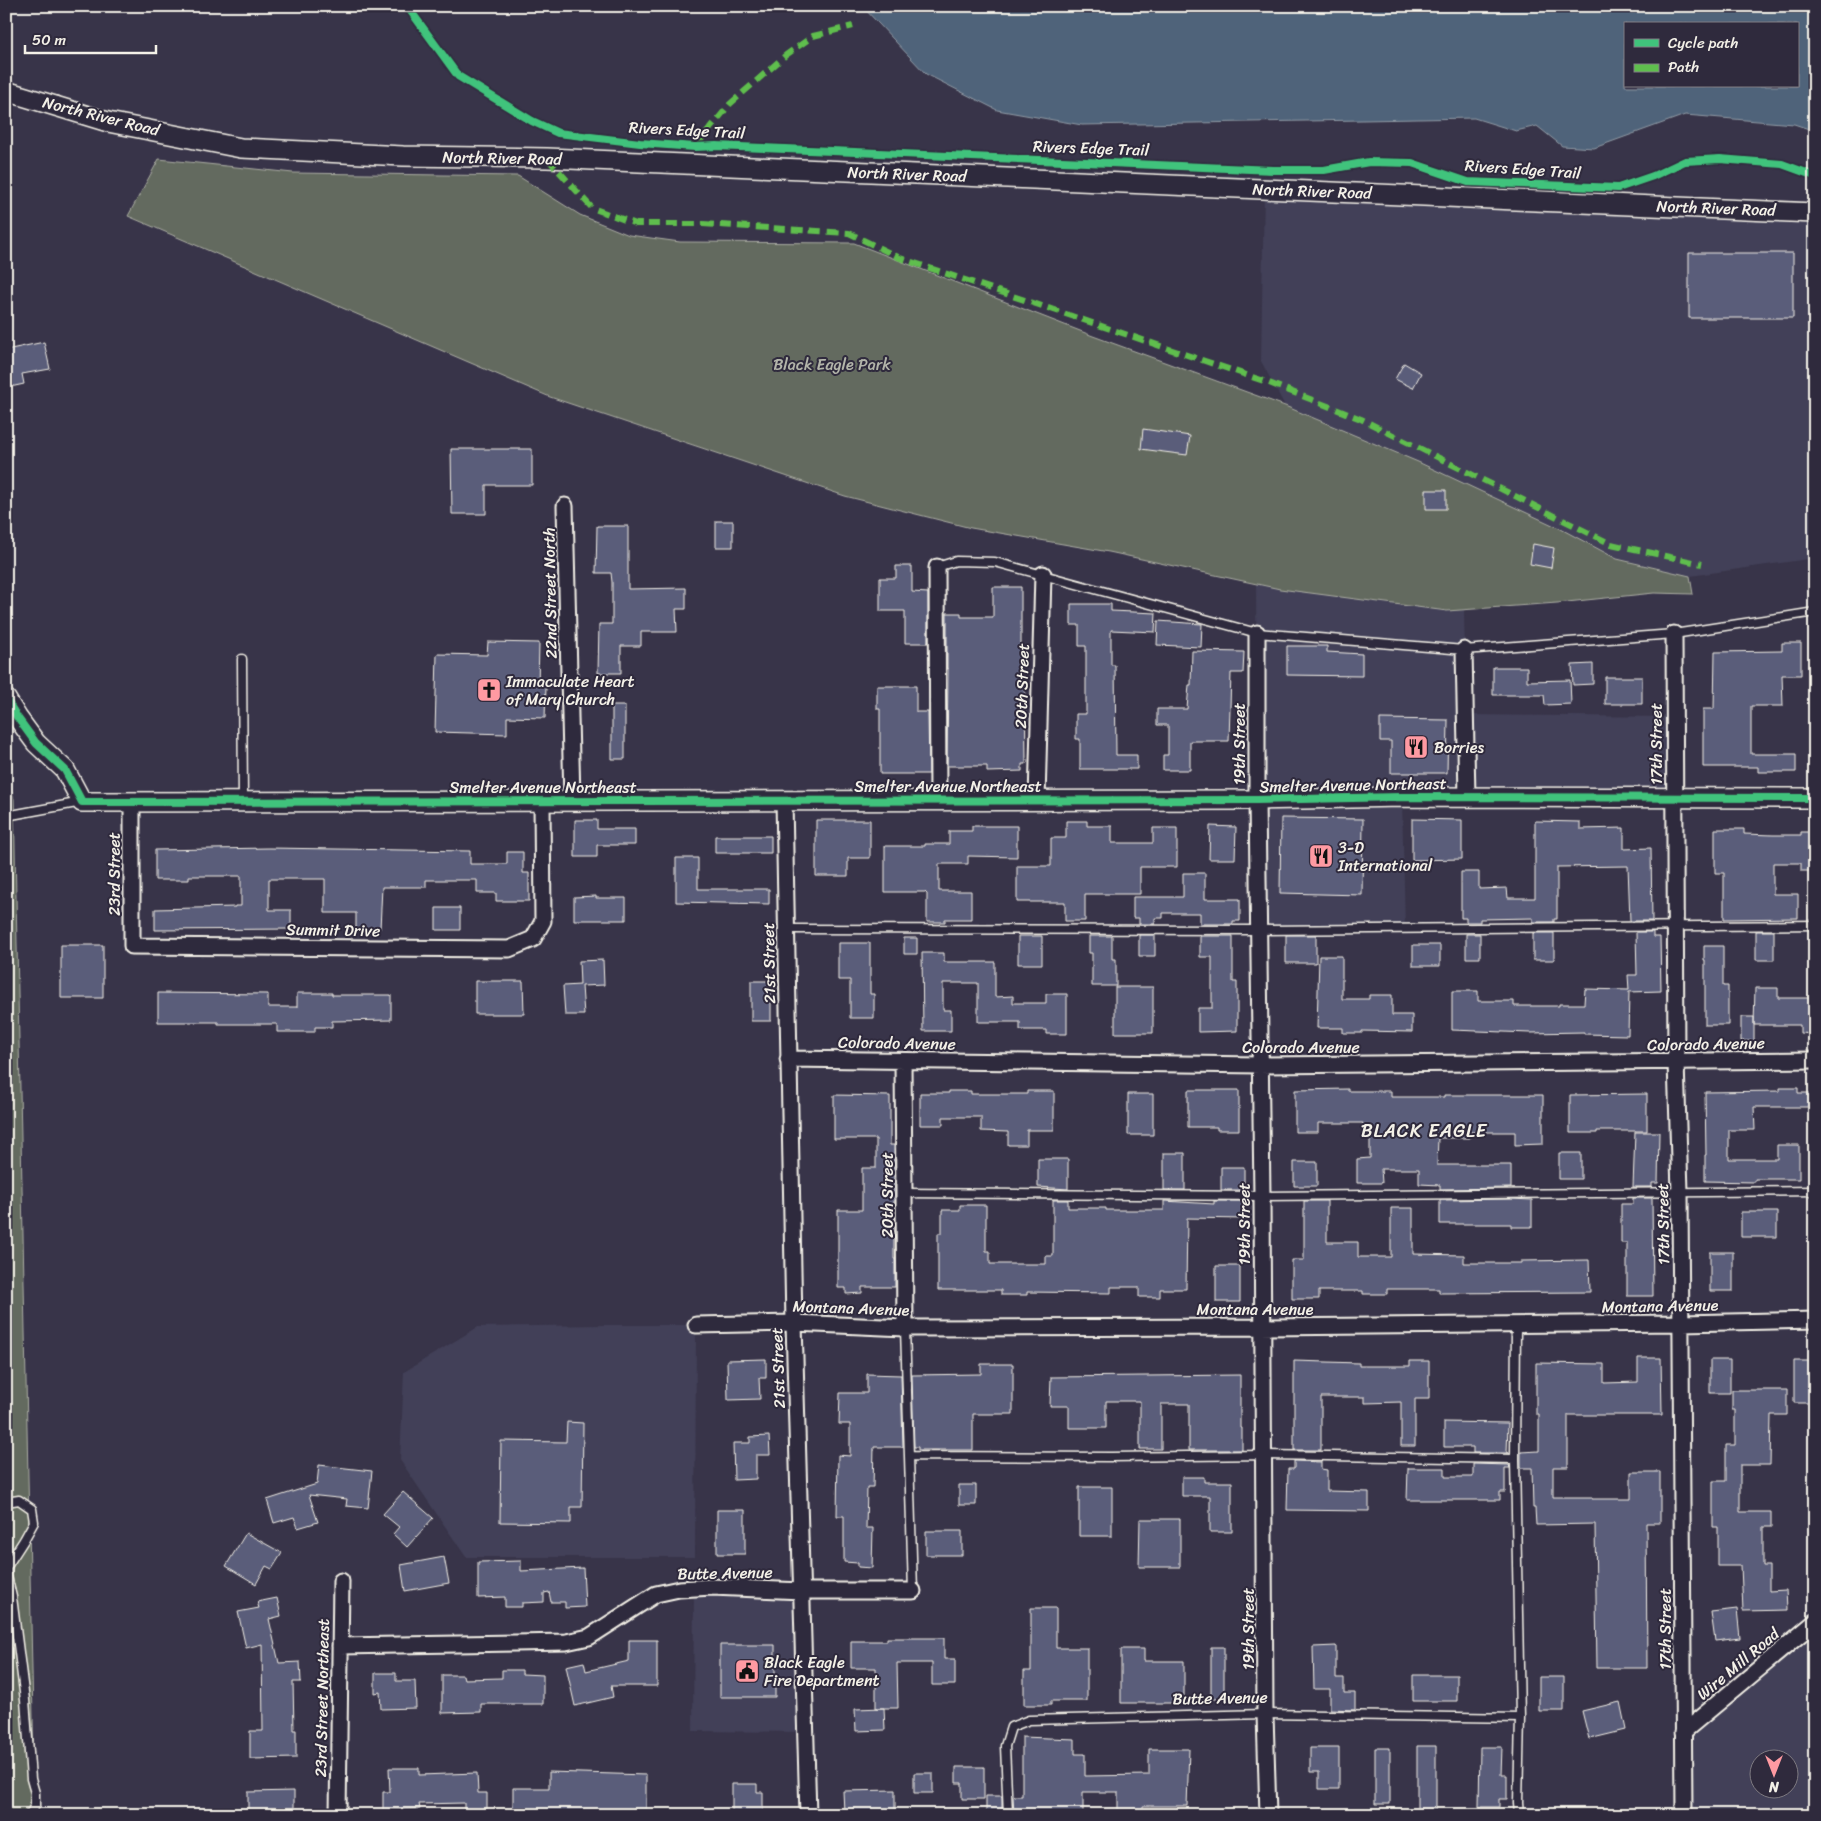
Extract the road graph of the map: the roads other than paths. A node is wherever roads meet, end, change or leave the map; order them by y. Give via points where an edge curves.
1 (6, 91) edge
2 (1815, 213) edge
3 (565, 506) dead end
4 (937, 567) joint
5 (1043, 574) junction
6 (1815, 612) edge
7 (1257, 633) junction
8 (1674, 634) junction
9 (1464, 650) junction
10 (242, 659) dead end
11 (6, 699) edge
12 (1467, 797) junction
13 (1674, 798) junction
14 (1815, 798) edge
15 (572, 800) junction
16 (784, 800) junction
17 (938, 800) junction
18 (1037, 800) junction
19 (1257, 800) junction
20 (82, 802) junction
21 (132, 802) junction
22 (243, 802) junction
23 (542, 802) junction
24 (6, 816) edge
25 (1815, 925) edge
26 (1676, 926) junction
27 (786, 929) junction
28 (1258, 930) junction
29 (132, 946) joint
30 (788, 1059) junction
31 (1815, 1060) edge
32 (903, 1061) junction
33 (1676, 1062) junction
34 (1260, 1065) junction
35 (1815, 1191) edge
36 (1680, 1192) junction
37 (904, 1193) junction
38 (1262, 1196) junction
39 (1815, 1320) edge
40 (794, 1322) junction
41 (1681, 1323) junction
42 (696, 1325) dead end
43 (1516, 1325) junction
44 (1262, 1327) junction
45 (905, 1328) junction
46 (1264, 1455) junction
47 (909, 1456) junction
48 (1515, 1459) junction
49 (6, 1502) edge
50 (6, 1570) edge
51 (341, 1581) dead end
52 (802, 1591) junction
53 (913, 1591) joint
54 (1815, 1622) edge
55 (340, 1646) junction
56 (1265, 1714) junction
57 (1520, 1718) junction
58 (1683, 1732) junction
59 (29, 1815) edge
60 (338, 1815) edge
61 (808, 1815) edge
62 (1008, 1815) edge
63 (1268, 1815) edge
64 (1519, 1815) edge
65 (1684, 1815) edge

1 - 2 street, North River Road via 108,122 241,148 403,156 557,158
3 - 15 street, 22nd Street North
4 - 5 lane via 956,562 995,562
4 - 17 street
5 - 7 lane
5 - 18 street, 20th Street
6 - 8 lane
7 - 9 lane
7 - 19 street, 19th Street
8 - 9 lane
8 - 13 street, 17th Street
9 - 12 street
10 - 22 lane
11 - 20 street via 36,743 65,770
12 - 13 street, Smelter Avenue Northeast
12 - 19 street, Smelter Avenue Northeast
13 - 14 street, Smelter Avenue Northeast
13 - 26 street, 17th Street
15 - 16 street, Smelter Avenue Northeast
15 - 23 street, Smelter Avenue Northeast
16 - 17 street, Smelter Avenue Northeast
16 - 27 street, 21st Street
17 - 18 street, Smelter Avenue Northeast
18 - 19 street, Smelter Avenue Northeast
19 - 28 street, 19th Street
20 - 21 street, Smelter Avenue Northeast
20 - 24 lane
21 - 22 street, Smelter Avenue Northeast
21 - 29 street, 23rd Street
22 - 23 street, Smelter Avenue Northeast
23 - 29 street, Summit Drive via 543,921 533,939 509,950
25 - 26 lane
26 - 28 lane
26 - 33 street, 17th Street
27 - 28 lane
27 - 30 street, 21st Street
28 - 34 street, 19th Street
30 - 32 street, Colorado Avenue
30 - 40 street, 21st Street
31 - 33 street, Colorado Avenue
32 - 34 street, Colorado Avenue
32 - 37 street, 20th Street
33 - 34 street, Colorado Avenue
33 - 36 street, 17th Street
34 - 38 street, 19th Street
35 - 36 lane
36 - 38 lane
36 - 41 street, 17th Street
37 - 38 lane
37 - 45 street, 20th Street
38 - 44 street, 19th Street
39 - 41 street, Montana Avenue
40 - 42 street, Montana Avenue
40 - 45 street, Montana Avenue
40 - 52 street, 21st Street
41 - 43 street, Montana Avenue
41 - 58 street, 17th Street
43 - 44 street, Montana Avenue
43 - 48 lane
44 - 45 street, Montana Avenue
44 - 46 street, 19th Street
45 - 47 lane
46 - 47 lane
46 - 48 lane
46 - 56 street, 19th Street
47 - 53 lane
48 - 57 lane
49 - 50 lane via 19,1500 32,1509 34,1522
50 - 59 lane via 35,1793 35,1806
51 - 55 street, 23rd Street Northeast
52 - 53 street, Butte Avenue
52 - 55 street, Butte Avenue via 712,1587 679,1589 656,1594 589,1637 566,1642
52 - 61 street, 21st Street
54 - 58 street, Wire Mill Road
55 - 60 street, 23rd Street Northeast
56 - 57 lane, Butte Avenue
56 - 62 lane, Butte Avenue via 1029,1720 1011,1727 1005,1746
56 - 63 street, 19th Street
57 - 64 lane
58 - 65 street, 17th Street

